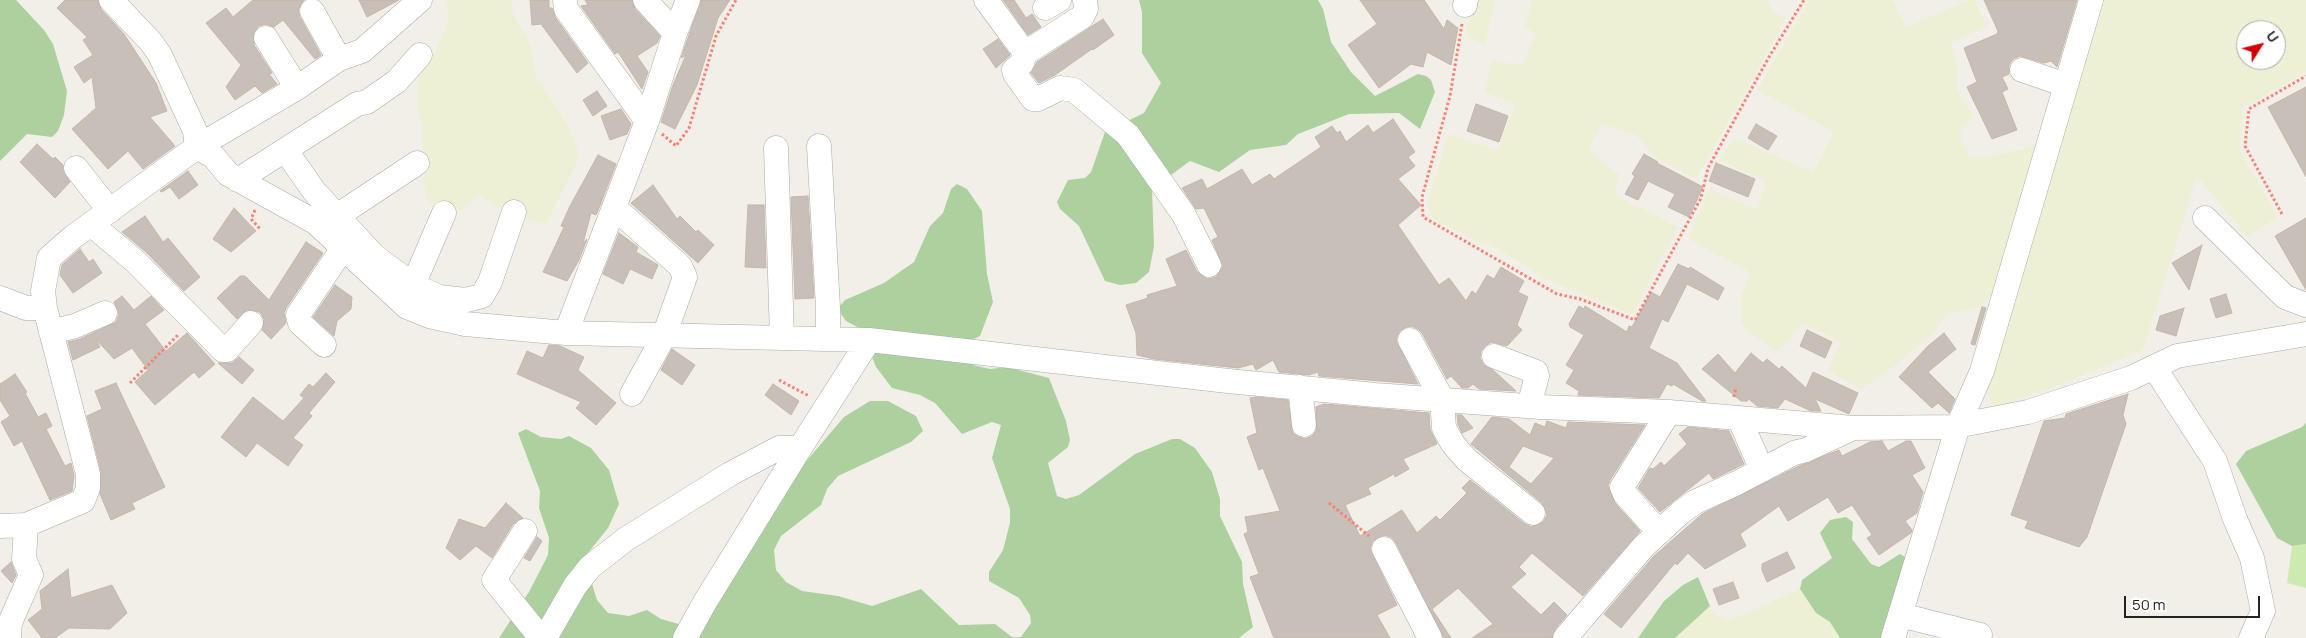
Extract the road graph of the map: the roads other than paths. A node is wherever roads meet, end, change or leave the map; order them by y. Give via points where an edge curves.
1 (420, 0) edge
2 (565, 0) edge
3 (645, 0) edge
4 (688, 0) edge
5 (986, 0) edge
6 (1085, 0) edge
7 (2091, 0) edge
8 (119, 3) edge
9 (312, 11) dead end
10 (675, 33) junction
11 (266, 38) dead end
12 (1025, 53) junction
13 (420, 55) dead end
14 (339, 59) junction
15 (2022, 70) dead end
16 (2066, 85) junction
17 (297, 88) junction
18 (647, 121) junction
19 (819, 146) dead end
20 (197, 147) junction
21 (776, 148) dead end
22 (286, 151) junction
23 (417, 163) dead end
24 (76, 168) dead end
25 (238, 180) junction
26 (614, 208) junction
27 (514, 212) dead end
28 (444, 213) dead end
29 (337, 216) junction
30 (100, 217) junction
31 (2205, 218) dead end
32 (343, 248) junction
33 (1209, 265) dead end
34 (413, 286) junction
35 (0, 298) edge
36 (2306, 305) edge
37 (45, 308) junction
38 (104, 313) dead end
39 (251, 324) dead end
40 (52, 332) junction
41 (566, 333) junction
42 (2306, 334) edge
43 (664, 336) junction
44 (782, 338) junction
45 (828, 339) junction
46 (869, 340) junction
47 (1410, 340) dead end
48 (324, 345) dead end
49 (1494, 356) dead end
50 (2154, 367) junction
51 (1300, 387) junction
52 (632, 394) dead end
53 (1442, 398) junction
54 (1528, 406) junction
55 (1669, 412) junction
56 (1739, 418) junction
57 (1304, 425) dead end
58 (1958, 426) junction
59 (1853, 428) junction
60 (800, 448) junction
61 (1762, 470) junction
62 (1533, 513) dead end
63 (26, 525) junction
64 (0, 526) edge
65 (1661, 531) junction
66 (525, 532) dead end
67 (1384, 549) dead end
68 (1900, 615) junction
69 (1980, 635) dead end
70 (9, 638) edge
71 (543, 638) edge
72 (685, 638) edge
73 (1430, 638) edge
74 (1565, 638) edge
75 (1893, 638) edge
76 (2252, 638) edge

1 - 14 street via 362,51
2 - 18 street via 566,9
3 - 10 street
4 - 10 street
5 - 12 street
6 - 12 street via 1086,9 1082,17
7 - 16 street
8 - 20 street via 160,56 194,131
9 - 14 street
10 - 18 street
11 - 17 street
12 - 33 street via 1022,63 1014,70 1033,98 1038,99 1060,88 1074,90 1128,135 1184,215
13 - 22 street via 397,81
14 - 17 street
15 - 16 street
16 - 58 street via 1982,371
17 - 20 street
18 - 26 street
19 - 45 street
20 - 25 street via 214,157 228,174
20 - 30 street
21 - 44 street
22 - 25 street
22 - 29 street via 314,191
23 - 29 street
24 - 30 street
25 - 32 street via 305,214
26 - 41 street
26 - 43 street via 683,270 685,277
27 - 34 street via 482,296 466,300 439,297
28 - 34 street
29 - 34 street via 374,256
30 - 37 street via 49,258 42,291
30 - 39 street via 136,262 225,350
31 - 36 street via 2284,297
32 - 41 street via 416,312 465,324
32 - 48 street via 298,315 300,324
35 - 37 street via 26,308
37 - 40 street
38 - 40 street
40 - 63 street via 88,474 88,488 83,501
41 - 43 street
42 - 50 street via 2185,354
43 - 44 street
43 - 52 street
44 - 45 street
45 - 46 street
46 - 51 street
46 - 60 street
47 - 53 street
49 - 54 street via 1536,372 1538,376
50 - 58 street via 2044,408
50 - 76 street via 2215,461 2252,558 2263,611
51 - 53 street
51 - 57 street
53 - 54 street
53 - 62 street via 1444,428 1453,444 1466,459
54 - 55 street
55 - 56 street
55 - 65 street via 1622,487 1630,501
56 - 59 street
56 - 61 street
58 - 59 street
58 - 68 street
59 - 61 street
60 - 71 street via 779,448 730,474 626,539 590,567
60 - 72 street
61 - 65 street via 1695,502
63 - 64 street
63 - 70 street via 24,559 31,575 12,618
65 - 74 street
66 - 71 street via 494,580
67 - 73 street
68 - 69 street
68 - 75 street

